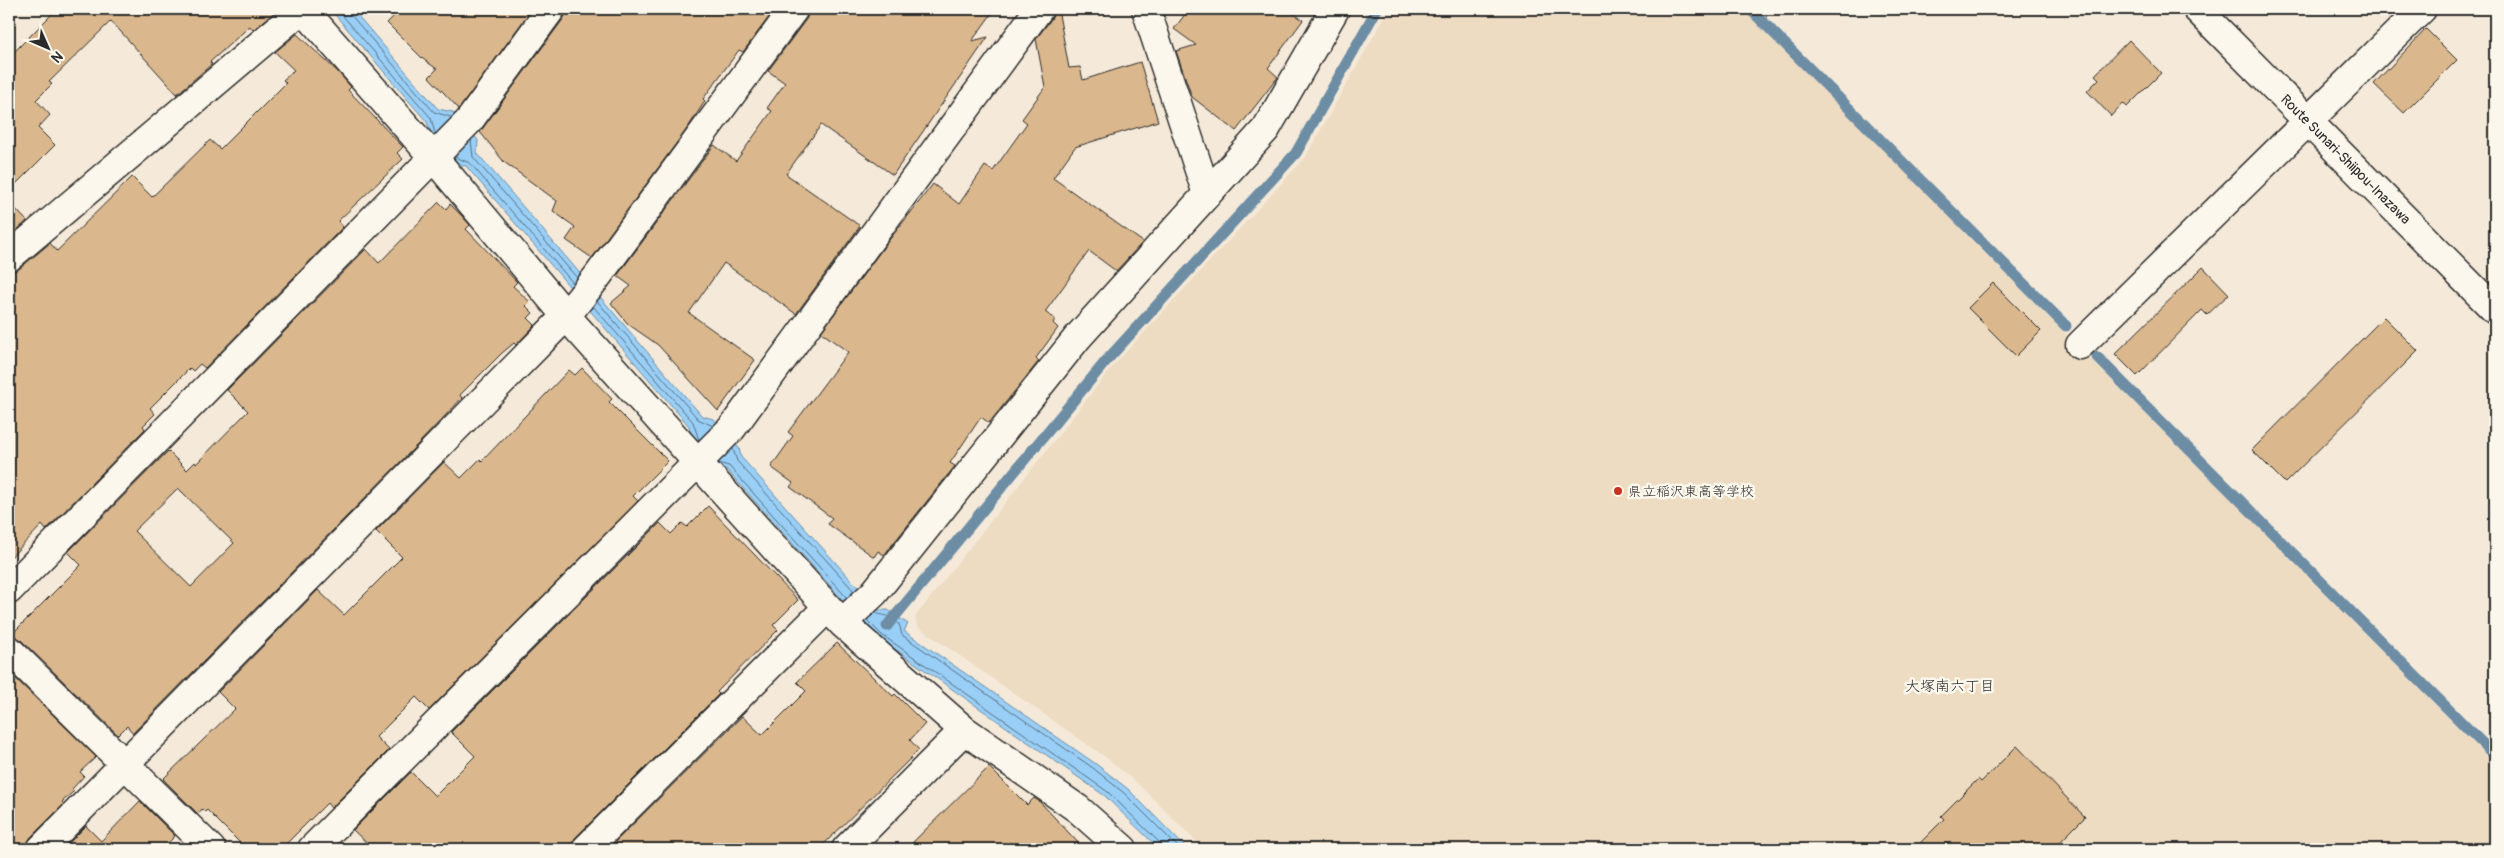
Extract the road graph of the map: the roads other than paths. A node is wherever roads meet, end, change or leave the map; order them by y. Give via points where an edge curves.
1 (302, 9) edge
2 (551, 9) edge
3 (794, 9) edge
4 (1039, 9) edge
5 (1146, 9) edge
6 (1335, 9) edge
7 (2197, 9) edge
8 (2422, 9) edge
9 (2309, 122) junction
10 (437, 154) junction
11 (1207, 194) junction
12 (9, 257) edge
13 (570, 310) junction
14 (2495, 310) edge
15 (2080, 345) dead end
16 (699, 460) junction
17 (9, 590) edge
18 (840, 616) junction
19 (9, 650) edge
20 (964, 730) junction
21 (124, 764) junction
22 (1117, 847) edge
23 (40, 849) edge
24 (211, 849) edge
25 (312, 849) edge
26 (586, 849) edge
27 (846, 849) edge

1 - 10 street
1 - 12 street
2 - 10 street via 469,121
3 - 13 street
4 - 16 street via 732,428
5 - 11 street
6 - 11 street via 1266,129
7 - 9 street, Route Sunari-Shiipou-Inazawa
8 - 9 street
9 - 14 street, Route Sunari-Shiipou-Inazawa
9 - 15 street
10 - 13 street
10 - 17 street
11 - 18 street via 1078,337 870,597
13 - 16 street
13 - 21 street
16 - 18 street
16 - 25 street
18 - 20 street
18 - 26 street
19 - 21 street
20 - 22 street via 1078,808
20 - 27 street
21 - 23 street
21 - 24 street

